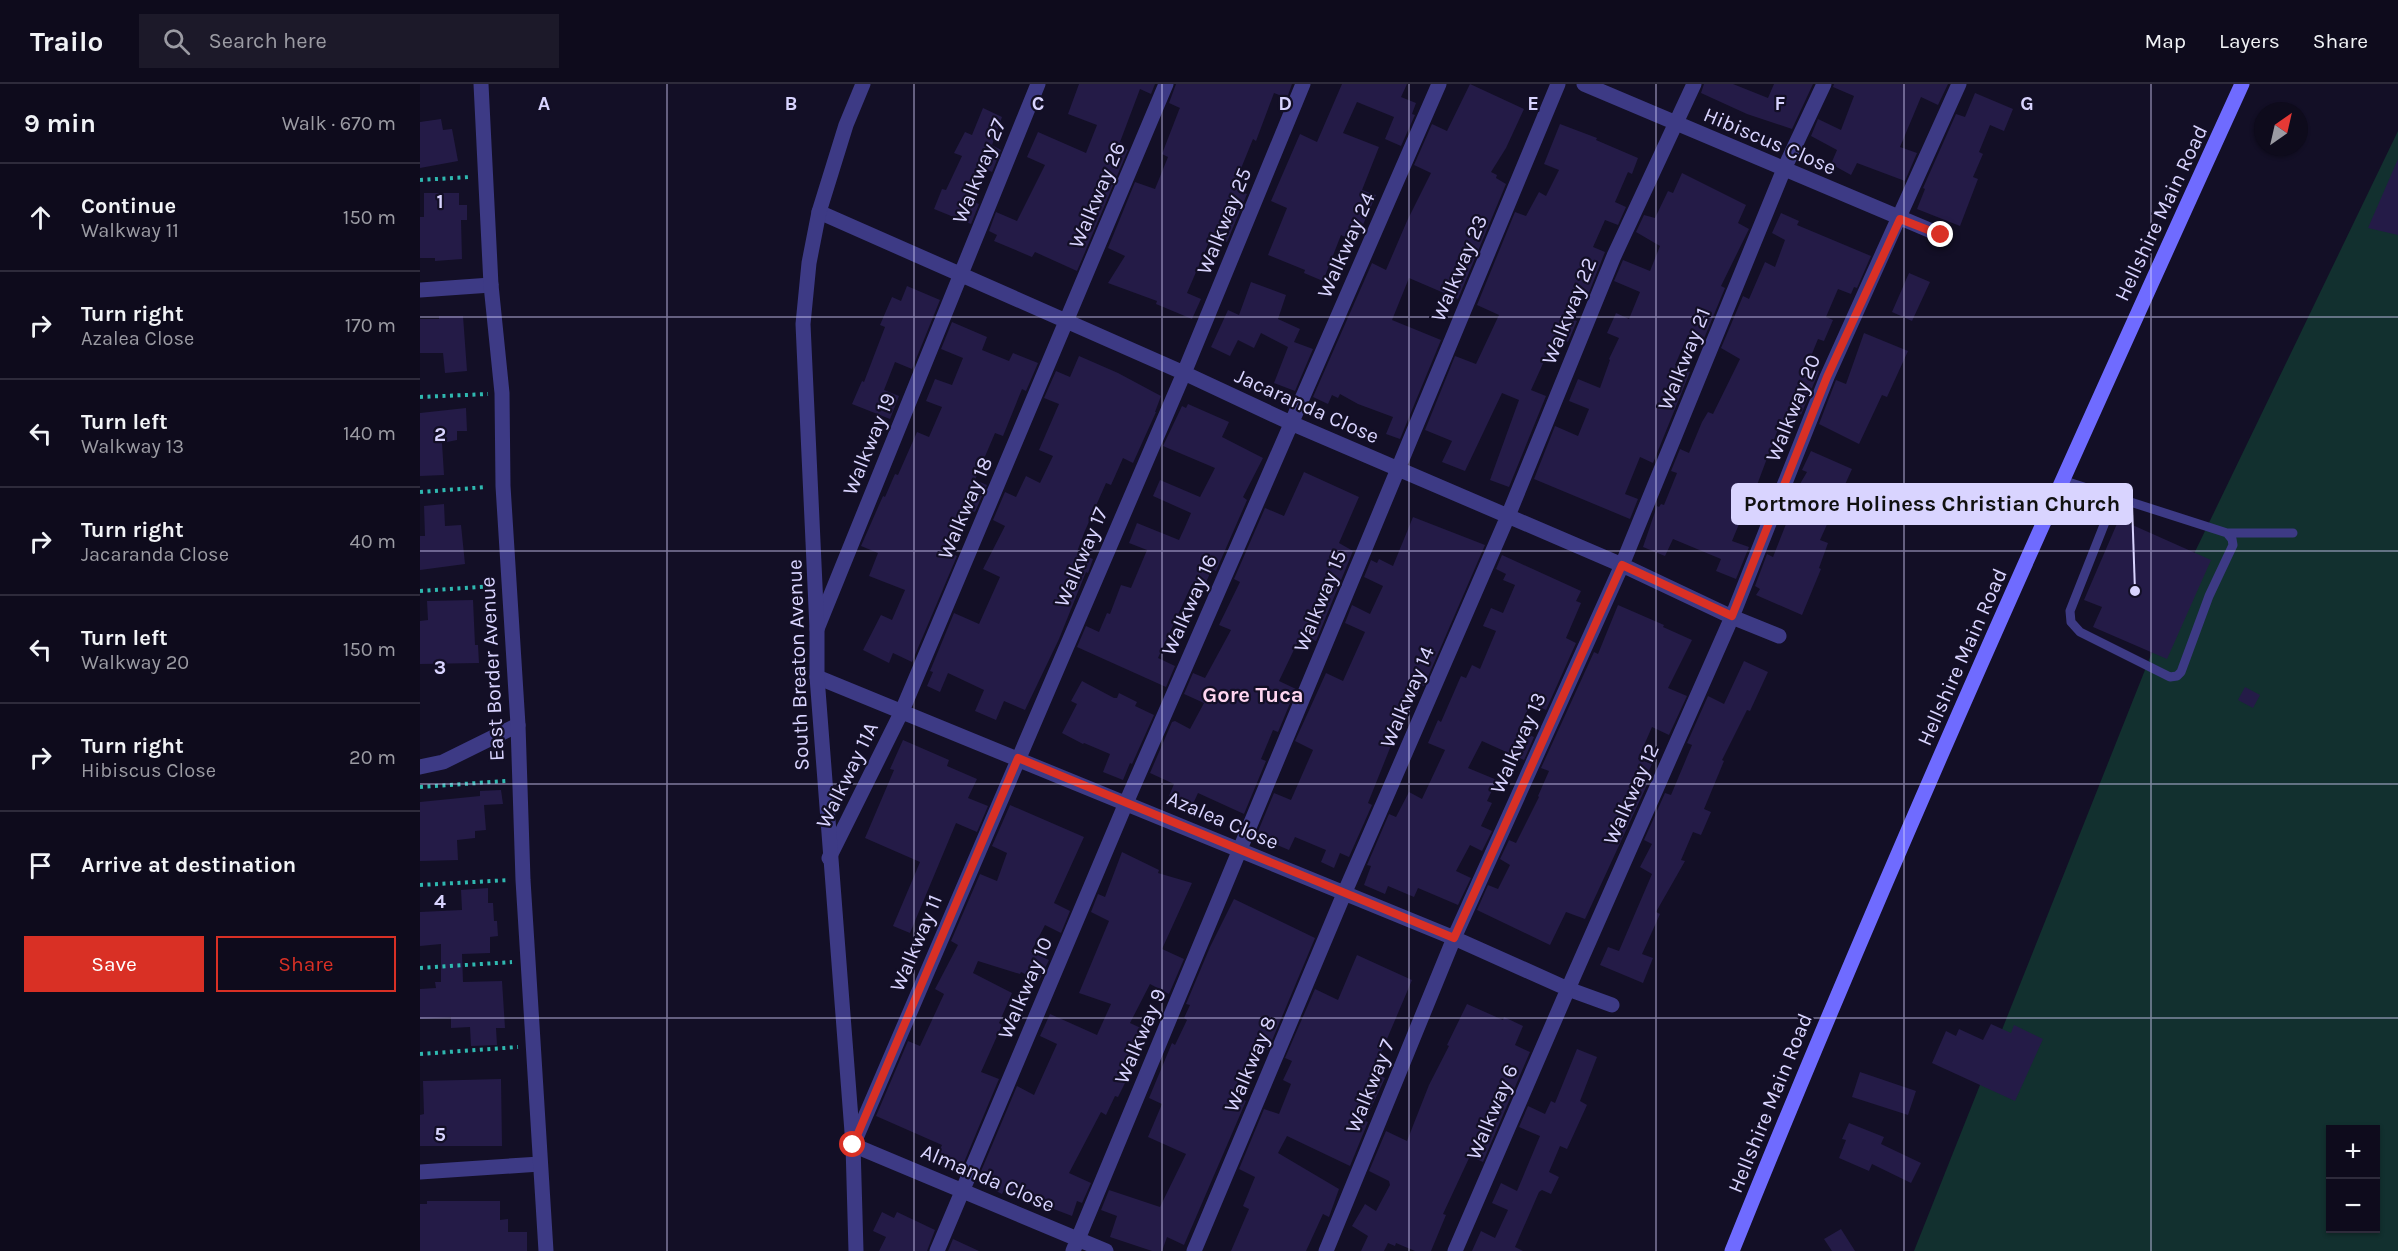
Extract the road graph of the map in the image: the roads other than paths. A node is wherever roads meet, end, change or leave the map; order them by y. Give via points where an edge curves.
1 (481, 84) edge
2 (863, 84) edge
3 (1038, 84) edge
4 (1166, 84) edge
5 (1303, 84) edge
6 (1439, 84) edge
7 (1558, 84) edge
8 (1584, 84) edge
9 (1694, 84) edge
10 (1824, 84) edge
11 (1959, 84) edge
12 (2242, 84) edge
13 (1676, 124) junction
14 (1784, 169) junction
15 (819, 212) junction
16 (1900, 219) junction
17 (1941, 235) dead end
18 (959, 274) junction
19 (491, 285) junction
20 (420, 290) edge
21 (1066, 322) junction
22 (1184, 374) junction
23 (1291, 423) junction
24 (1398, 468) junction
25 (2062, 480) junction
26 (2115, 497) junction
27 (1508, 516) junction
28 (2227, 533) junction
29 (2293, 533) dead end
30 (1622, 565) junction
31 (1732, 616) junction
32 (817, 629) junction
33 (1779, 636) dead end
34 (817, 677) junction
35 (902, 711) junction
36 (518, 725) junction
37 (1018, 758) junction
38 (420, 767) edge
39 (1126, 803) junction
40 (1240, 850) junction
41 (829, 858) junction
42 (1344, 894) junction
43 (1454, 938) junction
44 (1568, 989) junction
45 (1612, 1005) dead end
46 (853, 1145) junction
47 (540, 1164) junction
48 (420, 1172) edge
49 (963, 1189) junction
50 (1076, 1245) edge
51 (546, 1251) edge
52 (856, 1251) edge
53 (937, 1251) edge
54 (1106, 1251) edge
55 (1194, 1251) edge
56 (1326, 1251) edge
57 (1455, 1251) edge
58 (1732, 1251) edge

1 - 19 street, East Border Avenue
2 - 15 street, South Breaton Avenue
3 - 18 street, Walkway 27
4 - 21 street, Walkway 26
5 - 22 street, Walkway 25
6 - 23 street, Walkway 24
7 - 24 street, Walkway 23
8 - 13 street, Hibiscus Close
9 - 13 street, Walkway 22
10 - 14 street, Walkway 21
11 - 16 street, Walkway 20
12 - 25 main road, Hellshire Main Road
13 - 14 street, Hibiscus Close
13 - 27 street, Walkway 22 via 1614,256
14 - 16 street, Hibiscus Close
14 - 30 street, Walkway 21
15 - 18 street, Jacaranda Close
15 - 32 street, South Breaton Avenue via 803,324
16 - 17 street, Hibiscus Close
16 - 31 street, Walkway 20 via 1827,377
18 - 21 street, Jacaranda Close
18 - 32 street, Walkway 19
19 - 20 street
19 - 36 street, East Border Avenue via 502,393 503,486
21 - 22 street, Jacaranda Close
21 - 35 street, Walkway 18
22 - 23 street, Jacaranda Close
22 - 37 street, Walkway 17
23 - 24 street, Jacaranda Close
23 - 39 street, Walkway 16
24 - 27 street, Jacaranda Close
24 - 40 street, Walkway 15
25 - 26 lane
25 - 58 main road, Hellshire Main Road via 1807,1065
26 - 28 lane
26 - 28 lane via 2070,611 2071,622 2080,632 2170,677 2181,672 2233,545
27 - 30 street, Jacaranda Close
27 - 42 street, Walkway 14
28 - 29 lane
30 - 31 street, Jacaranda Close
30 - 43 street, Walkway 13
31 - 33 street, Jacaranda Close
31 - 44 street, Walkway 12
32 - 34 street, South Breaton Avenue
34 - 35 street, Azalea Close
34 - 41 street, South Breaton Avenue
35 - 37 street, Azalea Close
35 - 41 street, Walkway 11A
36 - 38 street via 443,762
36 - 47 street, East Border Avenue
37 - 39 street, Azalea Close
37 - 46 street, Walkway 11
39 - 40 street, Azalea Close
39 - 49 street, Walkway 10
40 - 42 street, Azalea Close
40 - 50 street, Walkway 9
41 - 46 street, South Breaton Avenue
42 - 43 street, Azalea Close
42 - 55 street, Walkway 8
43 - 44 street, Azalea Close
43 - 56 street, Walkway 7
44 - 45 street, Azalea Close
44 - 57 street, Walkway 6
46 - 49 street, Almanda Close
46 - 52 street, South Breaton Avenue
47 - 48 street
47 - 51 street, East Border Avenue
49 - 50 street, Almanda Close
49 - 53 street, Walkway 10
50 - 54 street, Almanda Close

